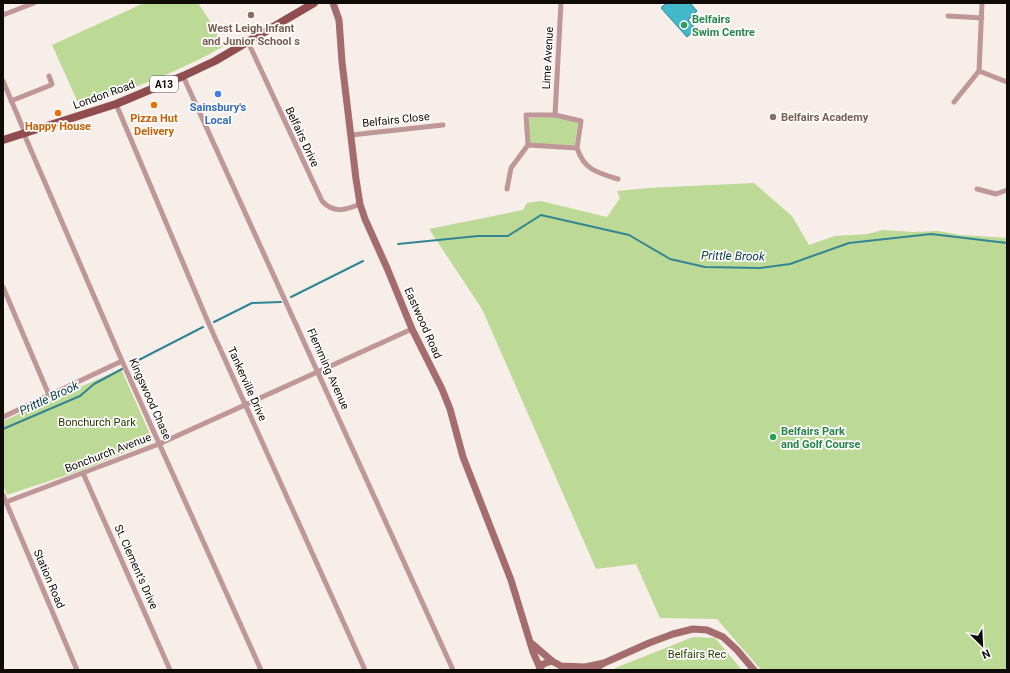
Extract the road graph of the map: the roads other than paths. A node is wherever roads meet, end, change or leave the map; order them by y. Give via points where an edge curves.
1 (34, 3) edge
2 (311, 3) edge
3 (333, 3) edge
4 (560, 3) edge
5 (982, 3) edge
6 (3, 15) edge
7 (948, 16) dead end
8 (982, 18) junction
9 (248, 42) junction
10 (979, 71) junction
11 (49, 76) dead end
12 (183, 76) junction
13 (3, 81) edge
14 (1007, 82) edge
15 (11, 101) junction
16 (954, 102) dead end
17 (116, 104) junction
18 (555, 115) junction
19 (443, 125) dead end
20 (24, 134) junction
21 (351, 135) junction
22 (3, 140) edge
23 (528, 145) junction
24 (578, 148) junction
25 (618, 179) dead end
26 (507, 189) dead end
27 (977, 189) dead end
28 (1007, 190) edge
29 (360, 204) junction
30 (3, 287) edge
31 (412, 329) junction
32 (122, 361) junction
33 (318, 372) junction
34 (49, 395) junction
35 (246, 405) junction
36 (3, 417) edge
37 (159, 444) junction
38 (83, 473) junction
39 (3, 495) edge
40 (6, 502) junction
41 (531, 643) junction
42 (552, 661) junction
43 (604, 663) junction
44 (562, 668) edge
45 (540, 669) edge
46 (77, 670) edge
47 (170, 670) edge
48 (261, 670) edge
49 (365, 670) edge
50 (453, 670) edge
51 (593, 670) edge
52 (754, 670) edge

1 - 6 street
2 - 9 main road, London Road / A13
3 - 21 street, Eastwood Road via 339,20
4 - 18 street, Lime Avenue
5 - 8 street
7 - 8 street
8 - 10 street
9 - 12 main road, London Road / A13
9 - 29 street, Belfairs Drive via 322,201 326,206 336,210 347,210
10 - 14 street
10 - 16 street
11 - 15 street via 51,85
12 - 17 main road, London Road / A13
12 - 33 street, Flemming Avenue
13 - 15 street, Kingswood Chase
15 - 20 street, Kingswood Chase
17 - 20 main road, London Road / A13
17 - 35 street, Tankerville Drive
18 - 23 street via 526,115
18 - 24 street via 581,121
19 - 21 street, Belfairs Close
20 - 22 main road, London Road / A13
20 - 32 street, Kingswood Chase
21 - 29 street, Eastwood Road
23 - 24 street
23 - 26 street via 511,168
24 - 25 street via 581,159 597,173
27 - 28 street via 996,194
29 - 31 street, Eastwood Road
30 - 34 street
31 - 33 street, Bonchurch Avenue
31 - 41 street, Eastwood Road via 450,409 463,457 511,580
32 - 34 street
32 - 37 street, Kingswood Chase
33 - 35 street, Bonchurch Avenue
33 - 50 street, Flemming Avenue
34 - 36 street
35 - 37 street, Bonchurch Avenue
35 - 49 street, Tankerville Drive
37 - 38 street, Bonchurch Avenue
37 - 48 street, Kingswood Chase
38 - 40 street, Bonchurch Avenue
38 - 47 street, St. Clement's Drive
39 - 40 street, Station Road
40 - 46 street, Station Road
41 - 42 street
41 - 45 street, Eastwood Road
42 - 44 street
42 - 45 street
43 - 44 street
43 - 51 street
43 - 52 street via 648,643 693,629 707,630 723,637

